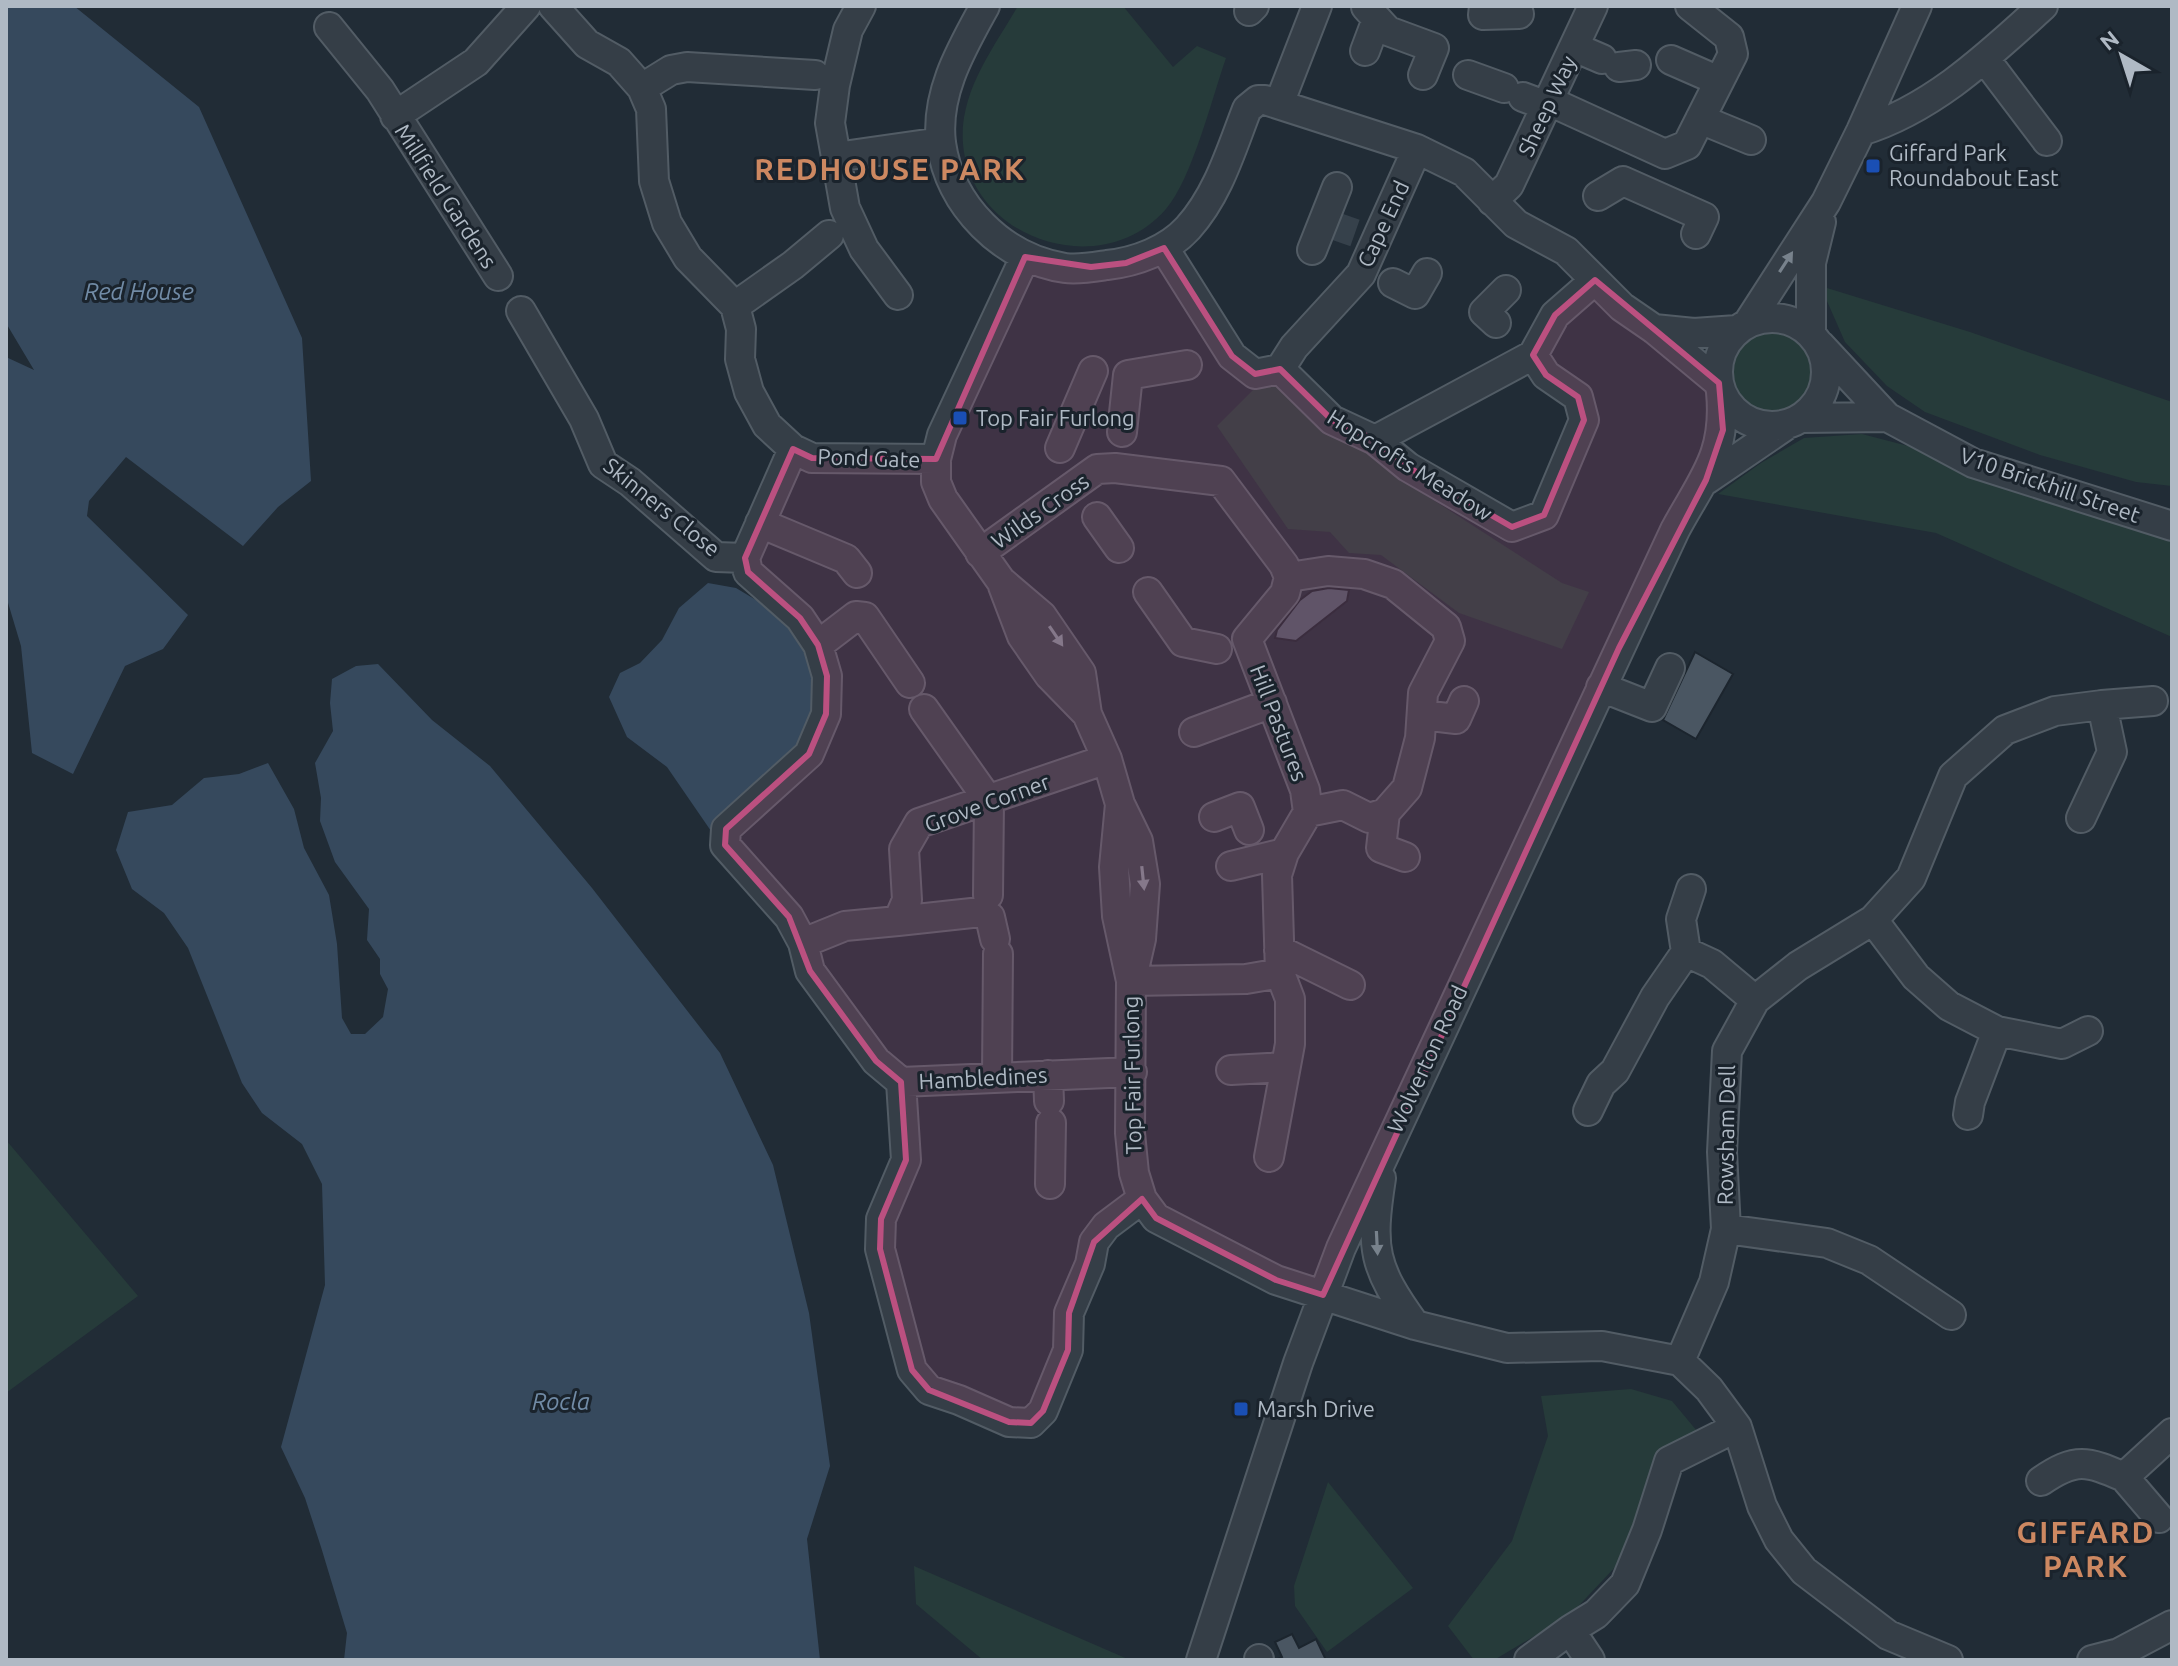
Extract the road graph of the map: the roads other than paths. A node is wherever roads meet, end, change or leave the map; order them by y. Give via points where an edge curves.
1 (526, 6) edge
2 (553, 6) edge
3 (861, 6) edge
4 (985, 6) edge
5 (1317, 6) edge
6 (1484, 6) edge
7 (1593, 6) edge
8 (1690, 6) edge
9 (1917, 6) edge
10 (2043, 6) edge
11 (1372, 13) edge
12 (1519, 14) dead end
13 (329, 27) dead end
14 (1574, 47) junction
15 (1365, 51) dead end
16 (1985, 59) junction
17 (1671, 60) dead end
18 (1619, 64) dead end
19 (815, 75) dead end
20 (1423, 75) dead end
21 (1468, 75) dead end
22 (1719, 81) junction
23 (642, 88) junction
24 (1531, 98) junction
25 (1279, 104) junction
26 (395, 116) junction
27 (1700, 119) junction
28 (1861, 131) junction
29 (1751, 140) dead end
30 (2047, 141) dead end
31 (941, 142) junction
32 (1417, 149) junction
33 (1665, 154) junction
34 (836, 157) junction
35 (1337, 187) dead end
36 (1651, 193) junction
37 (1598, 196) dead end
38 (1492, 201) junction
39 (1826, 202) junction
40 (1348, 230) junction
41 (1696, 234) dead end
42 (829, 235) dead end
43 (1164, 248) junction
44 (1312, 250) dead end
45 (1025, 257) junction
46 (1427, 273) dead end
47 (1377, 275) junction
48 (498, 276) dead end
49 (1595, 280) junction
50 (1506, 290) dead end
51 (898, 295) dead end
52 (735, 306) junction
53 (521, 311) dead end
54 (1742, 327) junction
55 (1654, 329) junction
56 (1815, 339) junction
57 (1526, 359) junction
58 (1187, 365) dead end
59 (1280, 369) junction
60 (1093, 371) dead end
61 (1720, 387) junction
62 (1887, 417) junction
63 (1794, 421) junction
64 (1375, 440) junction
65 (793, 449) junction
66 (1118, 450) junction
67 (936, 459) junction
68 (1706, 480) junction
69 (1079, 482) junction
70 (760, 523) junction
71 (2172, 526) edge
72 (1119, 548) dead end
73 (980, 553) junction
74 (746, 565) junction
75 (857, 573) dead end
76 (1289, 577) junction
77 (1148, 592) dead end
78 (1232, 644) junction
79 (818, 645) junction
80 (1670, 668) dead end
81 (910, 683) dead end
82 (1601, 687) junction
83 (1464, 701) dead end
84 (2153, 701) dead end
85 (1272, 703) junction
86 (2102, 705) junction
87 (924, 709) dead end
88 (1422, 715) junction
89 (1194, 732) dead end
90 (1107, 759) junction
91 (989, 801) junction
92 (1308, 812) junction
93 (1385, 813) junction
94 (1214, 817) dead end
95 (2081, 818) dead end
96 (1262, 847) junction
97 (1405, 857) dead end
98 (1231, 866) dead end
99 (1691, 889) dead end
100 (988, 895) dead end
101 (1873, 920) junction
102 (898, 921) junction
103 (803, 943) junction
104 (1686, 952) junction
105 (1280, 962) junction
106 (1131, 981) junction
107 (1350, 985) dead end
108 (1755, 1000) junction
109 (2088, 1031) dead end
110 (2011, 1034) junction
111 (1285, 1067) junction
112 (1231, 1070) dead end
113 (1132, 1072) junction
114 (997, 1077) junction
115 (901, 1082) junction
116 (1049, 1100) junction
117 (1588, 1111) dead end
118 (1968, 1115) dead end
119 (1390, 1138) junction
120 (1269, 1157) dead end
121 (1050, 1184) dead end
122 (1142, 1199) junction
123 (1726, 1229) junction
124 (1323, 1295) junction
125 (1951, 1315) dead end
126 (1415, 1325) junction
127 (1680, 1361) junction
128 (1737, 1427) junction
129 (2172, 1433) edge
130 (2124, 1477) junction
131 (2041, 1481) dead end
132 (2159, 1518) dead end
133 (2172, 1625) edge
134 (1570, 1630) junction
135 (1205, 1654) edge
136 (2111, 1658) edge
137 (1529, 1660) edge
138 (1590, 1660) edge
139 (1944, 1660) edge

1 - 26 street, Millfield Gardens via 476,62
2 - 23 street via 587,44 619,62
3 - 34 street via 848,30 835,85 830,123
4 - 31 street via 943,95
5 - 25 street
6 - 12 street via 1483,15
7 - 14 street, Sheep Way
8 - 22 street via 1729,37 1733,54
9 - 28 street
10 - 16 street
11 - 15 street
11 - 20 street via 1388,31 1434,48
13 - 26 street, Millfield Gardens
14 - 18 street
14 - 24 street, Sheep Way
16 - 28 street via 1909,113
16 - 30 street
17 - 22 street
19 - 23 street via 687,67 671,70
21 - 24 street
22 - 27 street
23 - 52 street via 651,109 654,181 667,223 688,258
24 - 33 street
24 - 38 street, Sheep Way via 1509,185
25 - 32 street
25 - 43 street via 1258,100 1247,109 1211,198
26 - 48 street, Millfield Gardens
27 - 29 street
27 - 33 street via 1687,145
28 - 39 street
31 - 34 street
31 - 45 street via 954,188 983,227
32 - 38 street via 1464,172
32 - 40 street, Cape End
33 - 36 street
34 - 51 street via 845,208 864,249
35 - 40 street
36 - 37 street via 1623,181
36 - 41 street via 1704,217
38 - 49 street via 1516,224 1566,251
54 -> 39 street
39 - 56 street via 1811,263
40 - 44 street
40 - 47 street, Cape End
42 - 52 street
43 - 45 street via 1126,263 1091,267 1066,268
43 - 59 street via 1232,356 1255,374
45 - 67 street, Top Fair Furlong via 942,435
46 - 47 street via 1415,294
47 - 59 street, Cape End via 1294,347
49 - 55 street
49 - 57 street via 1555,315
50 - 57 street via 1484,312
52 - 65 street via 749,392 767,425
53 - 74 street, Skinners Close via 584,419 603,464 716,557
54 - 55 street via 1694,333
54 - 56 street via 1781,318 1797,323
54 - 61 street via 1720,354
55 - 61 street
56 - 62 street, V10 Brickhill Street
56 - 63 street via 1826,360 1827,377 1813,407
57 - 64 street
57 - 64 street, Hopcrofts Meadow via 1578,397 1584,420 1544,515 1512,527 1408,467
58 - 66 street via 1128,375
59 - 64 street, Hopcrofts Meadow via 1332,420
60 - 69 street
61 - 63 street via 1729,406 1756,424
61 - 68 street, Wolverton Road via 1723,430
62 - 63 street, V10 Brickhill Street
62 - 71 street, V10 Brickhill Street via 1973,463
63 - 68 street, Wolverton Road
65 - 67 street, Pond Gate via 812,458
65 - 70 street, Pond Gate
66 - 69 street, Wilds Cross
66 - 76 street, Wilds Cross via 1221,481
67 - 73 street, Top Fair Furlong via 943,499
68 - 82 street, Wolverton Road via 1675,530
69 - 72 street
69 - 73 street, Wilds Cross
70 - 74 street, Pond Gate
70 - 75 street via 846,559
73 - 90 street, Top Fair Furlong via 1001,581 1042,616 1081,673 1087,714
74 - 79 street, Hambledines via 800,618
76 - 78 street, Hill Pastures via 1285,593
76 - 88 street via 1328,571 1364,574 1393,584 1446,627 1450,641 1423,693
77 - 78 street via 1183,642
78 - 85 street, Hill Pastures
79 - 81 street via 856,616 865,617
79 - 103 street, Hambledines via 827,676 826,714 809,754 726,829 725,845 789,917
80 - 82 street via 1652,707
82 - 119 street, Wolverton Road
83 - 88 street via 1456,719
84 - 86 street, Rowsham Dell
85 - 89 street
85 - 92 street, Hill Pastures via 1305,790
86 - 95 street via 2112,752
86 - 101 street, Rowsham Dell via 2055,711 2005,730 1953,776 1911,878
87 - 91 street
88 - 93 street via 1407,788
90 - 91 street, Grove Corner
90 - 106 street, Top Fair Furlong via 1120,804 1114,867 1117,916
91 - 100 street
91 - 102 street, Grove Corner via 919,823 904,849 907,900
92 - 93 street via 1343,805 1369,818
92 - 96 street, Hill Pastures
93 - 97 street via 1381,848
94 - 96 street via 1240,807
96 - 98 street
96 - 105 street, Hill Pastures via 1277,875
99 - 104 street via 1681,919
101 - 108 street, Rowsham Dell via 1798,966
101 - 110 street via 1916,977 1949,1006
102 - 103 street via 845,926
102 - 114 street via 981,912 990,917 996,947
103 - 115 street, Hambledines via 810,971 876,1061
104 - 108 street via 1712,964
104 - 117 street
105 - 106 street via 1246,979
105 - 107 street
105 - 111 street, Hill Pastures via 1290,999
106 - 113 street, Top Fair Furlong
108 - 123 street, Rowsham Dell via 1727,1051 1722,1152
109 - 110 street via 2062,1044
110 - 118 street via 1970,1102
111 - 112 street
111 - 120 street, Hill Pastures
113 - 116 street, Hambledines
113 - 122 street, Top Fair Furlong via 1130,1133
114 - 115 street, Hambledines
114 - 116 street, Hambledines
115 - 122 street via 906,1160 881,1219 880,1249 912,1370 929,1390 1009,1422 1031,1423 1043,1411 1068,1350 1069,1313 1094,1242
116 - 121 street
119 - 124 street, Wolverton Road
119 -> 126 street via 1376,1208 1378,1264
122 - 124 street via 1156,1218 1276,1280
123 - 125 street, Rowsham Dell via 1827,1243 1869,1260
123 - 127 street, Rowsham Dell via 1714,1282
124 - 126 street
124 - 135 street, Wolverton Road
126 - 127 street via 1507,1348 1602,1346
127 - 128 street
128 - 134 street via 1669,1461 1625,1584 1596,1614
128 - 139 street via 1762,1506 1779,1540 1804,1571 1888,1635
129 - 130 street
130 - 131 street via 2089,1463 2066,1465
130 - 132 street
133 - 136 street
134 - 137 street
134 - 138 street

